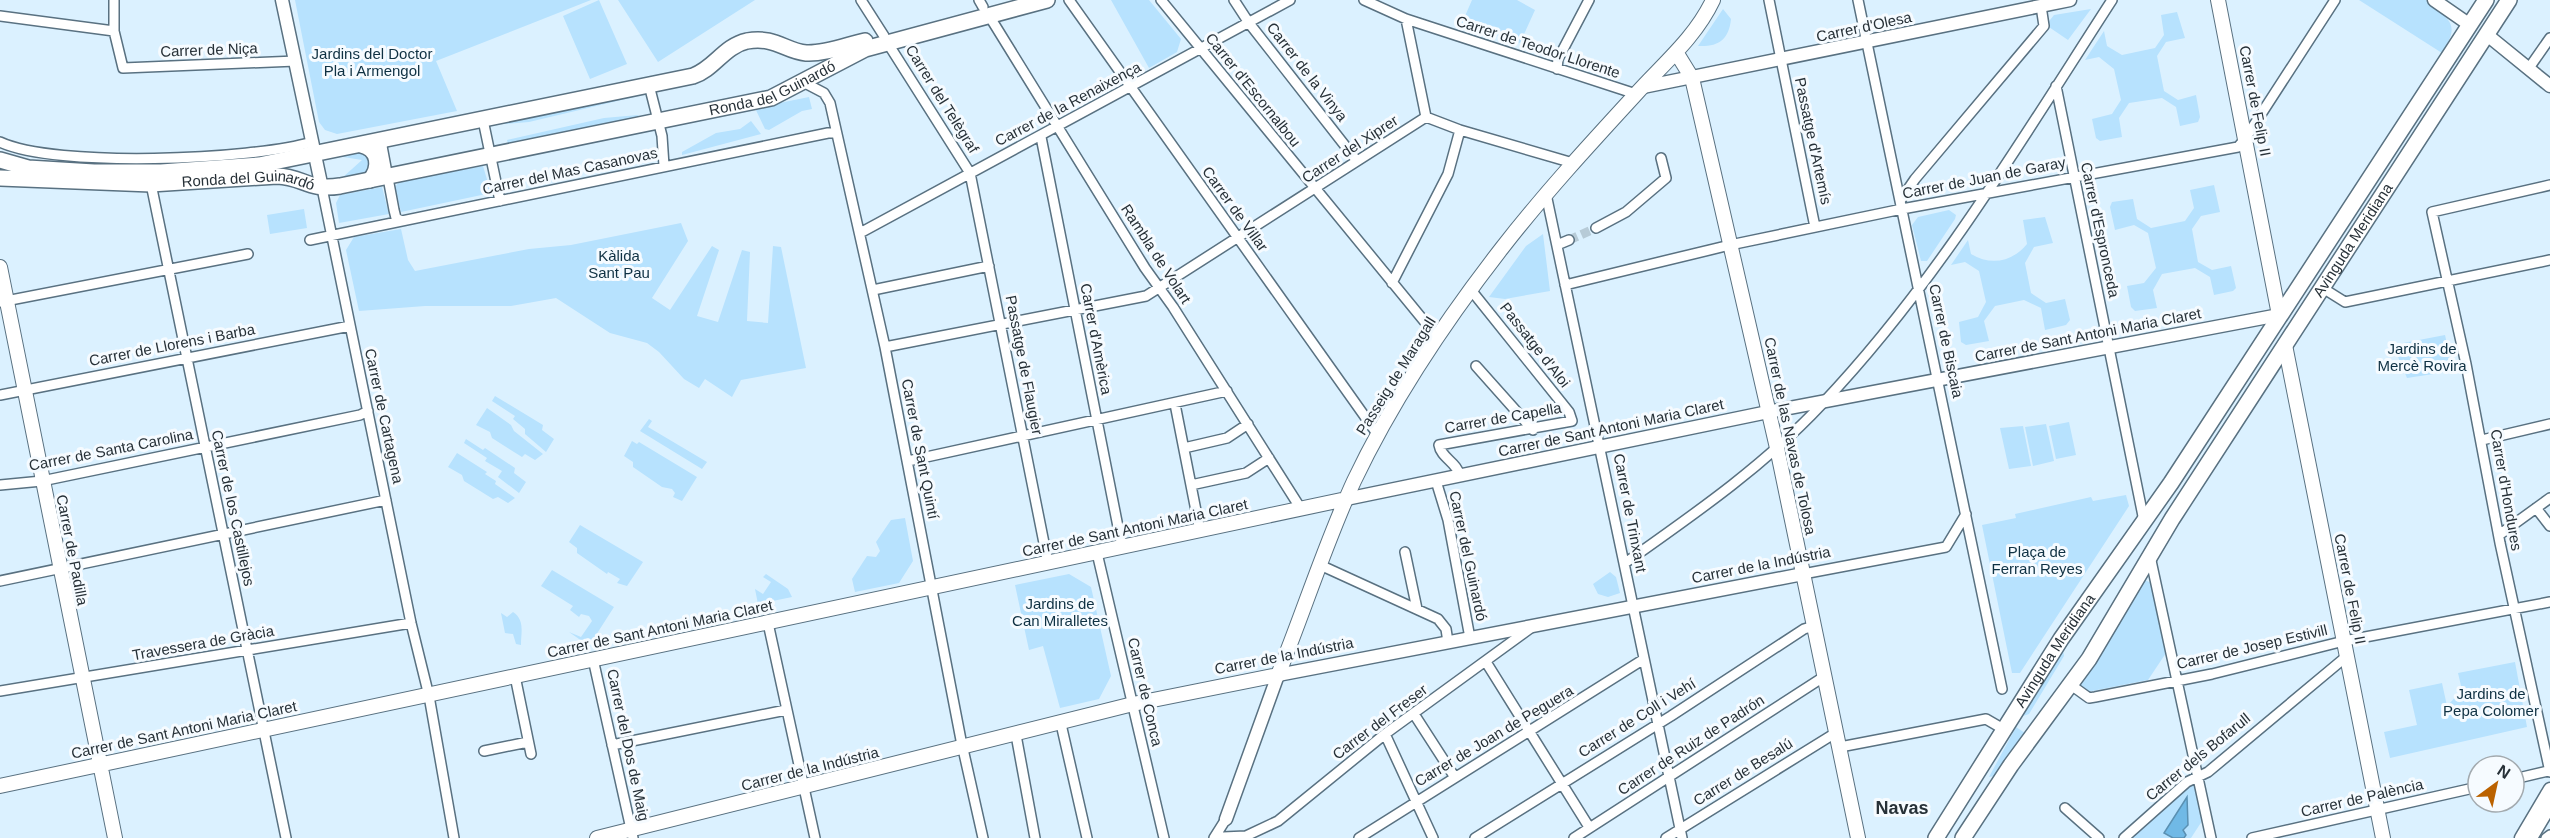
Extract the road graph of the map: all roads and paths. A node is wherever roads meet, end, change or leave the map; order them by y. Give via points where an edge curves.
1 (114, 0) edge
2 (282, 0) edge
3 (861, 0) edge
4 (1009, 0) edge
5 (1047, 0) edge
6 (1069, 0) edge
7 (1161, 0) edge
8 (1234, 0) edge
9 (1290, 0) edge
10 (1364, 0) edge
11 (1589, 0) edge
12 (1713, 0) edge
13 (1769, 0) edge
14 (1858, 0) edge
15 (2070, 0) edge
16 (2112, 0) edge
17 (2218, 0) edge
18 (2335, 0) edge
19 (2434, 0) edge
20 (2486, 0) edge
21 (2509, 0) edge
22 (2041, 6) junction
23 (984, 7) edge
24 (0, 16) edge
25 (1406, 19) junction
26 (1249, 23) junction
27 (2470, 25) junction
28 (114, 31) junction
29 (2486, 34) junction
30 (2550, 38) edge
31 (885, 39) junction
32 (1867, 42) junction
33 (1200, 49) junction
34 (1676, 52) junction
35 (1781, 60) junction
36 (296, 62) junction
37 (2529, 68) junction
38 (1557, 69) junction
39 (1692, 78) junction
40 (803, 82) junction
41 (649, 85) junction
42 (2056, 86) junction
43 (2550, 86) edge
44 (1130, 88) junction
45 (1639, 90) junction
46 (1426, 117) junction
47 (483, 120) junction
48 (657, 121) junction
49 (1058, 127) junction
50 (1460, 130) junction
51 (836, 133) junction
52 (1041, 137) junction
53 (2245, 139) junction
54 (385, 140) junction
55 (0, 142) edge
56 (361, 145) junction
57 (313, 148) junction
58 (491, 154) junction
59 (1661, 158) dead end
60 (0, 159) edge
61 (1357, 160) junction
62 (1573, 163) junction
63 (664, 166) junction
64 (970, 173) junction
65 (388, 176) junction
66 (2073, 177) junction
67 (0, 178) edge
68 (370, 180) junction
69 (151, 184) junction
70 (2550, 185) edge
71 (322, 188) junction
72 (1315, 189) junction
73 (1546, 194) junction
74 (1984, 194) junction
75 (500, 201) junction
76 (1901, 205) junction
77 (402, 221) junction
78 (1815, 227) junction
79 (1596, 228) tunnel mouth
80 (860, 233) junction
81 (331, 236) junction
82 (1238, 239) junction
83 (310, 240) dead end
84 (1569, 240) tunnel mouth
85 (1557, 245) junction
86 (1730, 245) junction
87 (248, 254) dead end
88 (2550, 260) edge
89 (988, 266) junction
90 (0, 267) edge
91 (169, 271) junction
92 (2447, 282) junction
93 (1392, 283) junction
94 (1565, 285) junction
95 (2321, 287) junction
96 (1160, 288) junction
97 (873, 290) junction
98 (1471, 290) junction
99 (1920, 290) junction
100 (3, 301) edge
101 (1075, 310) junction
102 (2279, 315) junction
103 (1001, 325) junction
104 (350, 326) junction
105 (1438, 338) junction
106 (2285, 345) junction
107 (885, 347) junction
108 (2110, 348) junction
109 (187, 357) junction
110 (1476, 366) dead end
111 (1939, 381) junction
112 (25, 390) junction
113 (1227, 391) junction
114 (0, 395) edge
115 (1175, 404) junction
116 (1822, 404) junction
117 (368, 411) junction
118 (1768, 412) junction
119 (1097, 420) junction
120 (1572, 421) joint
121 (1248, 424) junction
122 (2550, 424) edge
123 (1533, 430) junction
124 (1378, 435) junction
125 (1022, 436) junction
126 (2482, 440) junction
127 (206, 447) junction
128 (1601, 447) junction
129 (1184, 448) junction
130 (1777, 448) junction
131 (1269, 458) junction
132 (908, 461) junction
133 (2180, 469) junction
134 (1460, 476) junction
135 (2198, 480) junction
136 (42, 481) junction
137 (1436, 481) junction
138 (0, 485) edge
139 (1191, 485) junction
140 (2550, 498) edge
141 (1346, 499) junction
142 (386, 500) junction
143 (2536, 508) junction
144 (1301, 509) junction
145 (1966, 514) junction
146 (2144, 521) junction
147 (2550, 526) edge
148 (1200, 531) junction
149 (224, 534) junction
150 (2499, 535) junction
151 (1122, 548) junction
152 (1405, 552) dead end
153 (1097, 553) junction
154 (2150, 555) junction
155 (1048, 563) junction
156 (1625, 563) junction
157 (1320, 565) junction
158 (59, 570) junction
159 (1803, 574) junction
160 (0, 581) edge
161 (932, 589) junction
162 (2550, 602) edge
163 (1634, 607) junction
164 (1417, 609) junction
165 (2514, 609) junction
166 (411, 623) junction
167 (768, 623) junction
168 (1535, 624) junction
169 (1814, 626) junction
170 (1470, 638) junction
171 (2344, 641) junction
172 (1448, 642) junction
173 (248, 650) junction
174 (2347, 656) junction
175 (593, 659) junction
176 (1644, 659) junction
177 (1486, 662) junction
178 (1278, 675) junction
179 (514, 676) junction
180 (1825, 676) junction
181 (81, 679) junction
182 (2177, 681) junction
183 (2071, 685) junction
184 (2002, 689) dead end
185 (0, 691) edge
186 (429, 696) junction
187 (1133, 704) junction
188 (786, 710) junction
189 (1414, 714) junction
190 (1061, 724) junction
191 (1658, 724) junction
192 (1530, 729) junction
193 (2003, 729) junction
194 (264, 731) junction
195 (1837, 732) junction
196 (1385, 734) junction
197 (1016, 735) junction
198 (528, 742) junction
199 (612, 745) junction
200 (1840, 747) junction
201 (963, 748) junction
202 (484, 751) dead end
203 (531, 754) dead end
204 (99, 765) junction
205 (2549, 771) edge
206 (1454, 776) junction
207 (2526, 776) edge
208 (1669, 778) junction
209 (2198, 779) junction
210 (1563, 782) junction
211 (0, 786) edge
212 (804, 788) junction
213 (2550, 789) edge
214 (2466, 790) edge
215 (1416, 802) junction
216 (2550, 806) edge
217 (2065, 808) dead end
218 (2378, 811) junction
219 (1226, 819) joint
220 (1589, 827) junction
221 (632, 834) edge
222 (1681, 834) edge
223 (2550, 835) edge
224 (1240, 837) edge
225 (115, 838) edge
226 (286, 838) edge
227 (454, 838) edge
228 (597, 838) edge
229 (816, 838) edge
230 (982, 838) edge
231 (1035, 838) edge
232 (1086, 838) edge
233 (1164, 838) edge
234 (1220, 838) edge
235 (1359, 838) edge
236 (1432, 838) edge
237 (1475, 838) edge
238 (1574, 838) edge
239 (1666, 838) edge
240 (1858, 838) edge
241 (1936, 838) edge
242 (1964, 838) edge
243 (2099, 838) edge
244 (2124, 838) edge
245 (2211, 838) edge
246 (2252, 838) edge
247 (2383, 838) edge
248 (2521, 838) edge
249 (2531, 838) edge
250 (2546, 838) edge

1 - 28 street
2 - 36 street, Carrer de Cartagena
3 - 31 street, Carrer del Telègraf
4 - 23 main road, Ronda del Guinardó
5 - 23 main road, Ronda del Guinardó
6 - 44 street, Carrer de Villar
7 - 33 street, Carrer d'Escornalbou
8 - 26 street, Carrer de la Vinya
9 - 26 street, Carrer de la Renaixença
10 - 25 street, Carrer de Teodor Llorente
11 - 38 street via 1558,59
12 - 34 main road, Passeig de Maragall
13 - 35 street, Passatge d'Artemís
14 - 32 street, Carrer de Biscaia
15 - 22 street, Carrer d'Olesa
16 - 42 street
17 - 53 main road, Carrer de Felip II
18 - 53 street
19 - 27 street
20 - 27 main road, Avinguda Meridiana
21 - 29 main road, Avinguda Meridiana
22 - 32 street, Carrer d'Olesa
22 - 76 street via 2044,26 1915,179
23 - 31 main road, Ronda del Guinardó
23 - 49 street, Rambla de Volart
24 - 28 street
25 - 38 street, Carrer de Teodor Llorente
25 - 46 street
26 - 33 street, Carrer de la Renaixença
26 - 61 street, Carrer de la Vinya
27 - 29 main road
27 - 102 main road, Avinguda Meridiana
28 - 36 street, Carrer de Niça via 123,68
29 - 37 street
29 - 95 main road, Avinguda Meridiana
30 - 37 street
31 - 40 main road, Ronda del Guinardó
31 - 41 main road, Ronda del Guinardó via 811,53 767,41 745,42 723,53 700,74
31 - 64 street, Carrer del Telègraf
32 - 35 street, Carrer d'Olesa
32 - 76 street, Carrer de Biscaia
33 - 44 street, Carrer de la Renaixença
33 - 72 street, Carrer d'Escornalbou
34 - 39 main road, Carrer de las Navas de Tolosa
34 - 45 main road, Passeig de Maragall
35 - 39 street, Carrer d'Olesa
35 - 78 street, Passatge d'Artemís
36 - 57 street, Carrer de Cartagena
37 - 43 street
38 - 45 street, Carrer de Teodor Llorente
39 - 45 street, Carrer d'Olesa
39 - 86 main road, Carrer de las Navas de Tolosa
40 - 48 main road, Ronda del Guinardó via 771,98
40 - 51 street, Carrer de Sant Quintí via 828,97
41 - 47 main road, Ronda del Guinardó
41 - 48 street
42 - 66 street, Carrer d'Espronceda
42 - 74 street
44 - 49 street, Carrer de la Renaixença
44 - 82 street, Carrer de Villar
45 - 62 main road, Passeig de Maragall
46 - 50 street
46 - 61 street, Carrer del Xiprer
47 - 54 main road, Ronda del Guinardó
47 - 58 street
48 - 58 main road, Ronda del Guinardó
48 - 63 street
49 - 52 street, Carrer de la Renaixença
49 - 96 street, Rambla de Volart
50 - 62 street
50 - 93 street via 1448,174
51 - 63 street, Carrer del Mas Casanovas
51 - 80 street, Carrer de Sant Quintí
52 - 64 street, Carrer de la Renaixença
52 - 101 street, Carrer d'Amèrica
53 - 66 street, Carrer de Juan de Garay via 2238,147
53 - 102 main road, Carrer de Felip II
54 - 56 main road, Ronda del Guinardó
54 - 65 street via 382,146
55 - 57 street, Ronda del Guinardó via 42,155 93,158
56 - 57 main road, Ronda del Guinardó
56 - 68 main road via 370,148 376,158 376,170
57 - 60 main road, Ronda del Guinardó via 259,165 161,172 52,170 28,168
57 - 71 street, Carrer de Cartagena
58 - 65 main road, Ronda del Guinardó
58 - 75 street
59 - 79 street via 1666,178 1626,212
61 - 72 street, Carrer del Xiprer
62 - 73 main road, Passeig de Maragall
63 - 75 street, Carrer del Mas Casanovas
64 - 80 street, Carrer de la Renaixença
64 - 89 street, Passatge de Flaugier
65 - 68 main road, Ronda del Guinardó
65 - 77 street via 395,215
66 - 74 street, Carrer de Juan de Garay
66 - 108 street, Carrer d'Espronceda
67 - 69 main road, Ronda del Guinardó
68 - 71 main road, Ronda del Guinardó
69 - 71 main road, Ronda del Guinardó via 284,176
69 - 91 street, Carrer de los Castillejos
70 - 92 street, Carrer d'Hondures via 2432,212
71 - 81 street, Carrer de Cartagena
72 - 82 street, Carrer del Xiprer
72 - 93 street, Carrer d'Escornalbou
73 - 85 street, Carrer de Trinxant
73 - 98 main road, Passeig de Maragall
74 - 76 street, Carrer de Juan de Garay
74 - 99 street
75 - 77 street, Carrer del Mas Casanovas
76 - 78 street, Carrer de Juan de Garay
76 - 99 street, Carrer de Biscaia
77 - 81 street, Carrer del Mas Casanovas
78 - 86 street, Carrer de Juan de Garay
80 - 97 street, Carrer de Sant Quintí
81 - 83 street, Carrer del Mas Casanovas
81 - 104 street, Carrer de Cartagena
82 - 96 street, Carrer del Xiprer
82 - 124 street, Carrer de Villar
84 - 85 street
85 - 94 street, Carrer de Trinxant
86 - 94 street, Carrer de Juan de Garay
86 - 118 main road, Carrer de las Navas de Tolosa
87 - 91 street
88 - 92 street
89 - 97 street
89 - 103 street, Passatge de Flaugier
90 - 100 main road, Carrer de Padilla
91 - 100 street
91 - 109 street, Carrer de los Castillejos
92 - 95 street via 2345,302
92 - 126 street, Carrer d'Hondures
93 - 105 street, Carrer d'Escornalbou
94 - 128 street, Carrer de Trinxant
95 - 106 main road, Avinguda Meridiana
96 - 101 street, Carrer del Xiprer via 1141,298
96 - 113 street, Rambla de Volart
97 - 107 street, Carrer de Sant Quintí
98 - 105 main road, Passeig de Maragall
98 - 120 street, Passatge d'Aloi via 1569,412
99 - 111 street, Carrer de Biscaia
99 - 116 street
100 - 112 main road, Carrer de Padilla
101 - 103 street, Carrer del Xiprer
101 - 119 street, Carrer d'Amèrica
102 - 106 main road
102 - 108 street, Carrer de Sant Antoni Maria Claret
102 - 133 main road, Avinguda Meridiana
103 - 107 street, Carrer del Xiprer
103 - 125 street, Passatge de Flaugier
104 - 109 street, Carrer de Llorens i Barba
104 - 117 street, Carrer de Cartagena
105 - 124 main road, Passeig de Maragall
106 - 135 main road, Avinguda Meridiana
106 - 171 main road, Carrer de Felip II
107 - 132 street, Carrer de Sant Quintí
108 - 111 street, Carrer de Sant Antoni Maria Claret
108 - 146 street, Carrer d'Espronceda
109 - 112 street, Carrer de Llorens i Barba
109 - 127 street, Carrer de los Castillejos
110 - 123 street
111 - 116 street, Carrer de Sant Antoni Maria Claret
111 - 145 street, Carrer de Biscaia
112 - 114 street, Carrer de Llorens i Barba
112 - 136 main road, Carrer de Padilla
113 - 115 street
113 - 121 street, Rambla de Volart
115 - 119 street
115 - 129 street
116 - 118 street, Carrer de Sant Antoni Maria Claret
116 - 130 street
117 - 127 street, Carrer de Santa Carolina
117 - 142 street, Carrer de Cartagena
118 - 128 street, Carrer de Sant Antoni Maria Claret
118 - 130 main road, Carrer de las Navas de Tolosa
119 - 125 street
119 - 151 street, Carrer d'Amèrica
120 - 123 street, Carrer de Capella
121 - 129 street via 1227,438
121 - 131 street, Rambla de Volart
122 - 126 street
123 - 134 street, Carrer de Capella via 1439,444 1440,452 1458,468
124 - 141 main road, Passeig de Maragall
125 - 132 street
125 - 155 street, Passatge de Flaugier
126 - 150 street, Carrer d'Hondures
127 - 136 street, Carrer de Santa Carolina
127 - 149 street, Carrer de los Castillejos
128 - 134 street, Carrer de Sant Antoni Maria Claret
128 - 156 street, Carrer de Trinxant
129 - 139 street
130 - 156 street
130 - 159 main road, Carrer de las Navas de Tolosa
131 - 139 street via 1246,473
131 - 144 street, Rambla de Volart
132 - 161 street, Carrer de Sant Quintí
133 - 135 street via 2192,480
133 - 146 main road, Avinguda Meridiana
134 - 137 street, Carrer de Sant Antoni Maria Claret
135 - 154 main road, Avinguda Meridiana
136 - 138 street, Carrer de Santa Carolina
136 - 158 main road, Carrer de Padilla
137 - 141 street, Carrer de Sant Antoni Maria Claret
137 - 170 street, Carrer del Guinardó via 1448,520
139 - 148 street
140 - 143 street
141 - 144 main road, Carrer de Sant Antoni Maria Claret
141 - 157 main road, Passeig de Maragall
142 - 149 street
142 - 166 street, Carrer de Cartagena
143 - 147 street
143 - 150 street
144 - 148 main road, Carrer de Sant Antoni Maria Claret
145 - 159 street, Carrer de la Indústria via 1946,547
145 - 184 street, Carrer de Biscaia
146 - 154 main road
146 - 193 main road, Avinguda Meridiana
148 - 151 main road, Carrer de Sant Antoni Maria Claret
149 - 158 street
149 - 173 street, Carrer de los Castillejos
150 - 165 street, Carrer d'Hondures
151 - 153 main road, Carrer de Sant Antoni Maria Claret
152 - 164 street
153 - 155 main road, Carrer de Sant Antoni Maria Claret
153 - 187 street, Carrer de Conca
154 - 182 street
154 - 183 main road, Avinguda Meridiana
155 - 161 main road, Carrer de Sant Antoni Maria Claret
156 - 163 street, Carrer de Trinxant
157 - 164 street
157 - 178 main road, Passeig de Maragall
158 - 160 street
158 - 181 main road, Carrer de Padilla
159 - 163 street, Carrer de la Indústria
159 - 169 main road, Carrer de las Navas de Tolosa
161 - 167 main road, Carrer de Sant Antoni Maria Claret
161 - 201 street, Carrer de Sant Quintí
162 - 165 street, Carrer de Josep Estivill
163 - 168 street, Carrer de la Indústria
163 - 176 street, Carrer de Trinxant
164 - 172 street via 1443,623
165 - 171 street, Carrer de Josep Estivill
165 - 205 street, Carrer d'Hondures
166 - 173 street, Travessera de Gràcia
166 - 186 street, Carrer de Cartagena
167 - 175 main road, Carrer de Sant Antoni Maria Claret
167 - 188 street
168 - 170 street, Carrer de la Indústria
168 - 177 street, Carrer del Freser
169 - 180 main road, Carrer de las Navas de Tolosa
169 - 191 street, Carrer de Coll i Vehí
170 - 172 street, Carrer de la Indústria
171 - 174 main road, Carrer de Felip II
171 - 182 street, Carrer de Josep Estivill
172 - 178 street, Carrer de la Indústria
173 - 181 street, Travessera de Gràcia
173 - 194 street, Carrer de los Castillejos
174 - 209 street, Carrer dels Bofarull
174 - 218 main road, Carrer de Felip II
175 - 179 main road, Carrer de Sant Antoni Maria Claret
175 - 199 street, Carrer del Dos de Maig
176 - 191 street, Carrer de Trinxant
176 - 192 street, Carrer de Joan de Peguera
177 - 189 street, Carrer del Freser
177 - 192 street
178 - 187 main road, Carrer de la Indústria
178 - 219 street, Passeig de Maragall
179 - 186 main road, Carrer de Sant Antoni Maria Claret
179 - 198 street
180 - 195 main road, Carrer de las Navas de Tolosa
180 - 208 street, Carrer de Ruiz de Padrón
181 - 185 street, Travessera de Gràcia
181 - 204 main road, Carrer de Padilla
182 - 183 street, Carrer de Josep Estivill via 2089,698
182 - 209 street
183 - 242 main road, Avinguda Meridiana via 2011,765
186 - 194 main road, Carrer de Sant Antoni Maria Claret
186 - 227 street, Carrer de Cartagena
187 - 190 main road, Carrer de la Indústria
187 - 233 street, Carrer de Conca
188 - 199 street
188 - 212 street
189 - 196 street, Carrer del Freser
189 - 206 street
190 - 197 main road, Carrer de la Indústria
190 - 232 street
191 - 208 street, Carrer de Trinxant
191 - 210 street, Carrer de Coll i Vehí
192 - 206 street, Carrer de Joan de Peguera
192 - 210 street
193 - 200 street via 1986,719
193 - 241 main road, Avinguda Meridiana
194 - 204 main road, Carrer de Sant Antoni Maria Claret
194 - 226 street, Carrer de los Castillejos
195 - 200 main road, Carrer de las Navas de Tolosa
195 - 222 street, Carrer de Besalú
196 - 215 street
196 - 224 street, Carrer del Freser via 1278,821
197 - 201 main road, Carrer de la Indústria
197 - 231 street
198 - 202 street
198 - 203 street
199 - 221 street, Carrer del Dos de Maig
200 - 240 main road, Carrer de las Navas de Tolosa
201 - 212 main road, Carrer de la Indústria
201 - 230 street, Carrer de Sant Quintí
204 - 211 main road, Carrer de Sant Antoni Maria Claret
204 - 225 main road, Carrer de Padilla
205 - 207 street
206 - 215 street, Carrer de Joan de Peguera
208 - 220 street, Carrer de Ruiz de Padrón
208 - 222 street, Carrer de Trinxant
209 - 244 street, Carrer dels Bofarull via 2187,782
209 - 245 street
210 - 220 street
210 - 237 street, Carrer de Coll i Vehí
212 - 221 main road, Carrer de la Indústria
212 - 229 street
213 - 248 street
214 - 218 street, Carrer de Palència
215 - 235 street, Carrer de Joan de Peguera
215 - 236 street
216 - 249 street
217 - 243 street
218 - 246 street, Carrer de Palència
218 - 247 main road, Carrer de Felip II
219 - 234 street
220 - 238 street, Carrer de Ruiz de Padrón
221 - 228 main road, Carrer de la Indústria
222 - 239 street, Carrer de Besalú
223 - 250 street
224 - 234 street, Carrer del Freser

